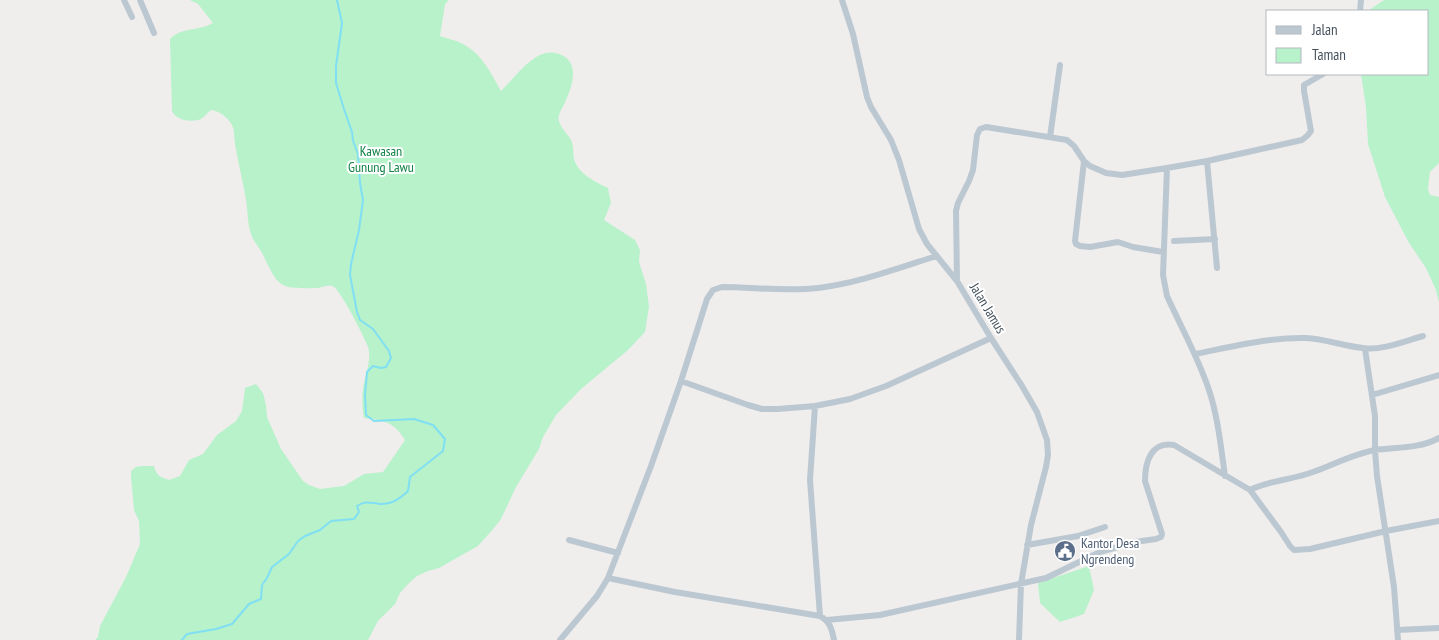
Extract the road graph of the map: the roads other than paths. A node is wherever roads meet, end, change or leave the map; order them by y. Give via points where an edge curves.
1 (124, 0) edge
2 (140, 0) edge
3 (842, 0) edge
4 (132, 17) dead end
5 (154, 33) dead end
6 (1060, 65) dead end
7 (1321, 75) edge
8 (1050, 136) junction
9 (1207, 160) junction
10 (1084, 161) junction
11 (1167, 168) junction
12 (1215, 239) junction
13 (1174, 241) dead end
14 (1163, 252) junction
15 (937, 256) junction
16 (1217, 268) dead end
17 (957, 280) junction
18 (1423, 336) dead end
19 (991, 338) junction
20 (1365, 349) junction
21 (1195, 354) junction
22 (1439, 375) edge
23 (681, 381) junction
24 (1372, 395) junction
25 (815, 406) junction
26 (1439, 438) edge
27 (1374, 450) junction
28 (1225, 476) junction
29 (1250, 490) junction
30 (1439, 521) edge
31 (1105, 527) dead end
32 (1386, 531) junction
33 (569, 540) dead end
34 (1027, 545) junction
35 (618, 553) junction
36 (608, 578) junction
37 (1021, 584) junction
38 (820, 616) junction
39 (827, 620) junction
40 (1439, 628) edge
41 (1397, 630) junction
42 (560, 640) edge
43 (834, 640) edge
44 (1019, 640) edge
45 (1398, 640) edge

1 - 4 street
2 - 5 street
3 - 15 street, Jalan Jamus via 867,97 891,140 920,229
6 - 8 street
7 - 9 street via 1304,85 1311,130 1306,138
8 - 10 street via 1071,142
8 - 17 street via 980,129 973,170 956,212
9 - 11 street
9 - 12 street
10 - 11 street via 1095,169 1122,175
10 - 14 street via 1076,244 1090,247 1118,242
11 - 14 street
12 - 13 street
12 - 16 street
14 - 21 street via 1167,296
15 - 17 street, Jalan Jamus
15 - 23 street via 839,285 816,288 722,287 713,290
17 - 19 street, Jalan Jamus
18 - 20 street
19 - 25 street via 886,386 850,399
19 - 34 street, Jalan Jamus via 1037,412 1047,440 1046,467
20 - 21 street via 1324,340 1294,338
20 - 24 street
21 - 28 street via 1213,405
22 - 24 street
23 - 25 street via 762,409
23 - 35 street
24 - 27 street via 1376,432
25 - 38 street via 810,480
26 - 27 street via 1419,445
27 - 29 street via 1312,473
27 - 32 street
28 - 29 street
28 - 37 street via 1174,446 1160,446 1147,462 1145,481 1161,527 1161,537 1100,552 1046,578
29 - 32 street via 1294,550 1331,545
30 - 32 street
31 - 34 street via 1078,536
32 - 41 street
33 - 35 street
34 - 37 street, Jalan Jamus
35 - 36 street
36 - 38 street
36 - 42 street
37 - 39 street via 880,615
37 - 44 street, Jalan Jamus
38 - 39 street
39 - 43 street
40 - 41 street
41 - 45 street

